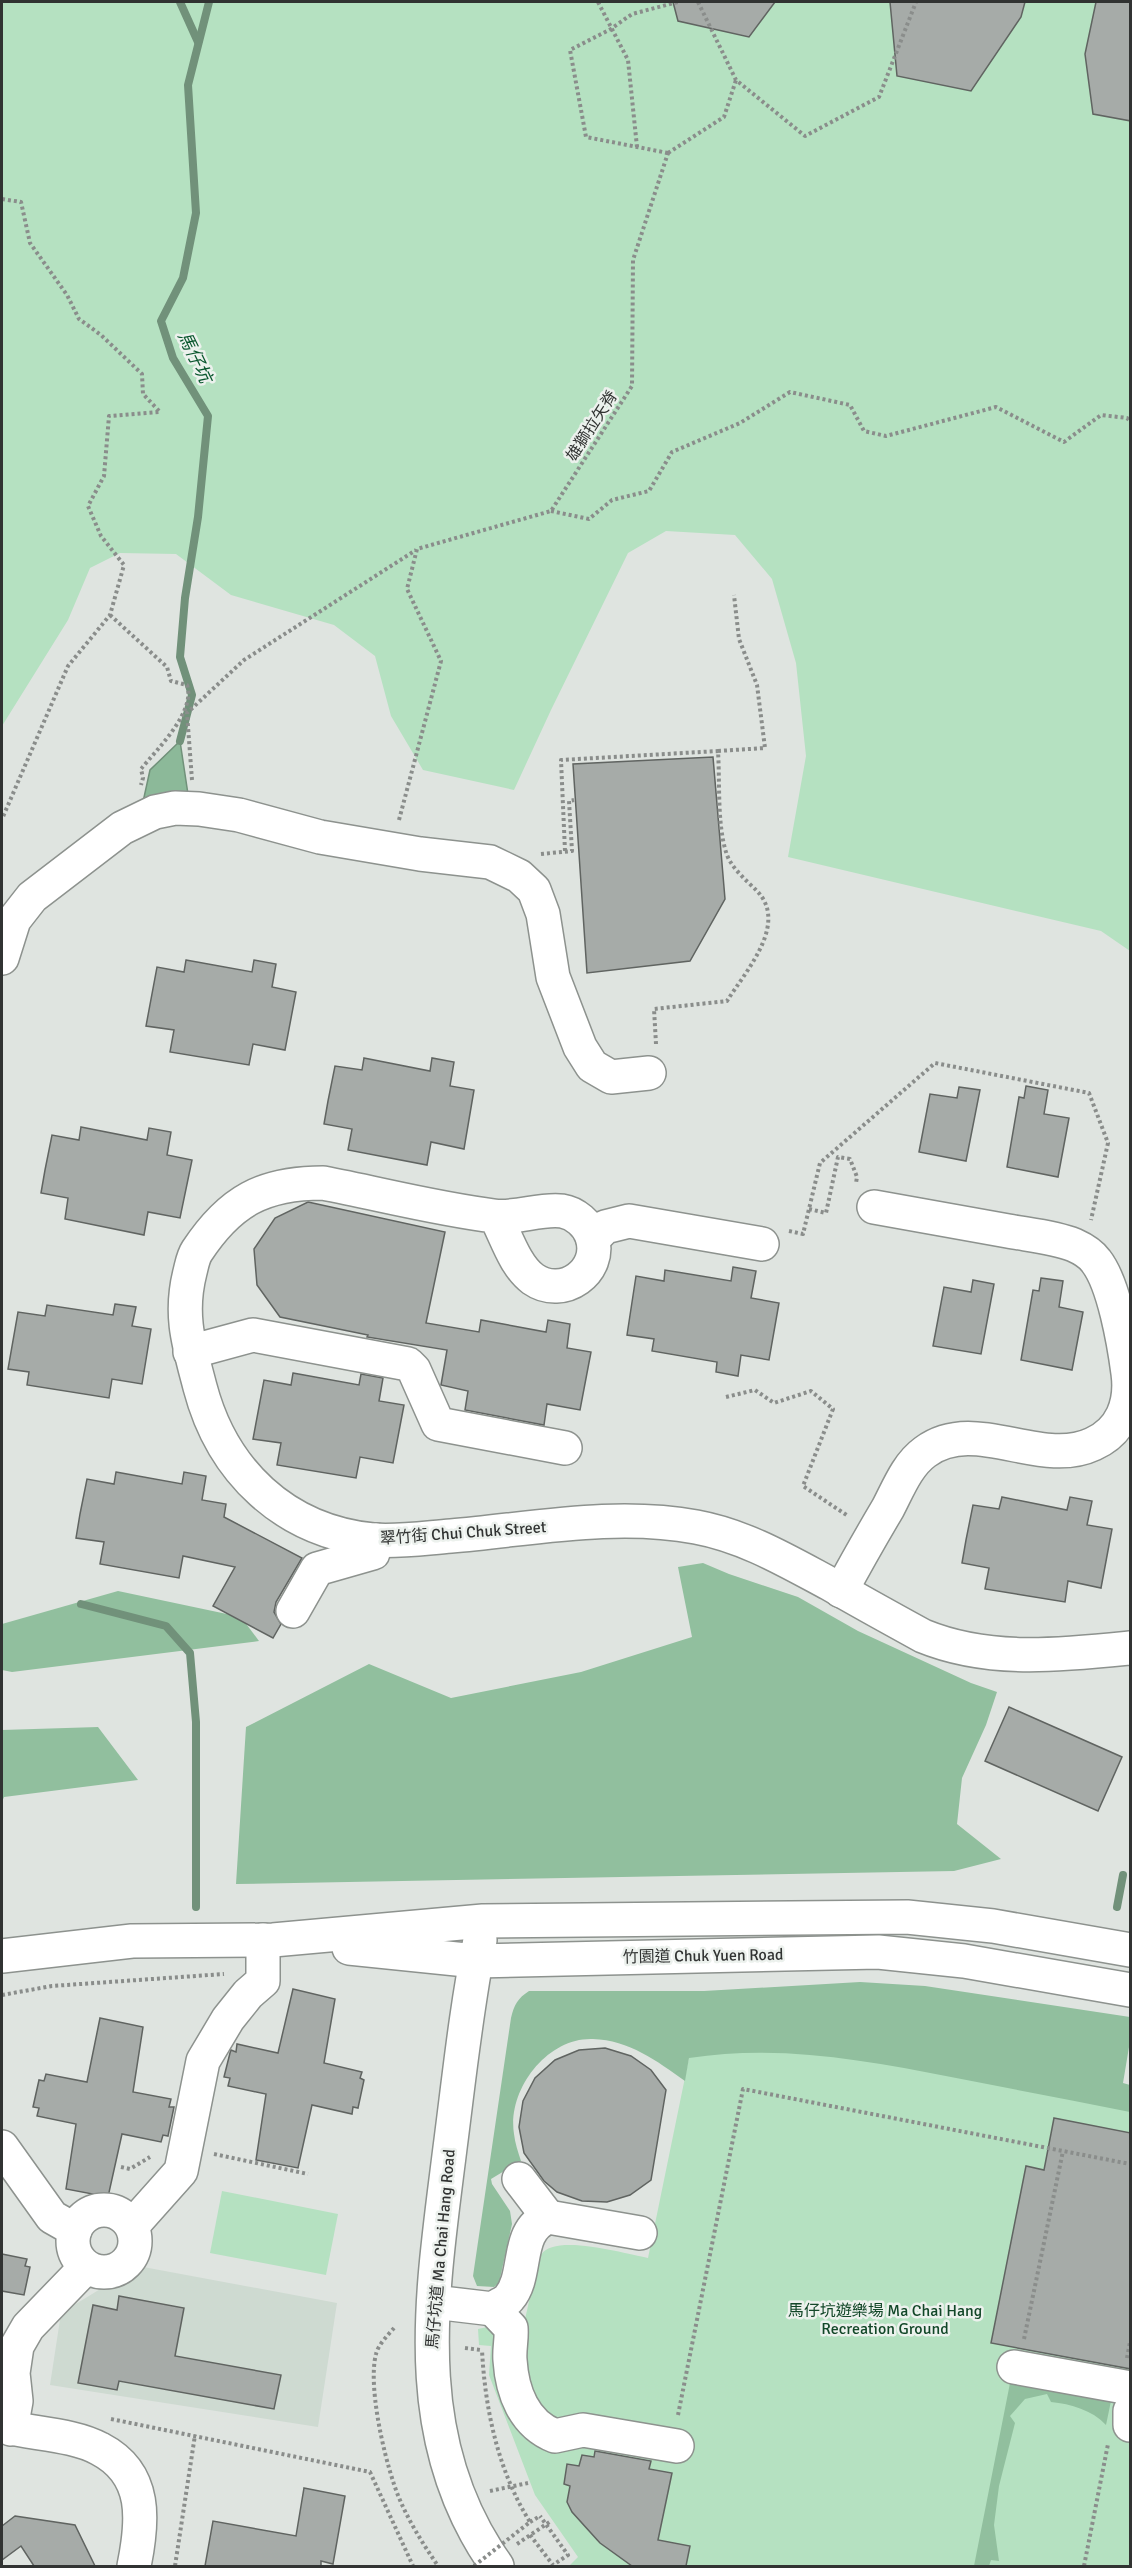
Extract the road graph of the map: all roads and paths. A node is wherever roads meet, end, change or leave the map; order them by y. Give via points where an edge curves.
1 (598, 2) edge
2 (678, 2) edge
3 (698, 2) edge
4 (916, 2) edge
5 (611, 29) junction
6 (736, 80) junction
7 (637, 147) junction
8 (668, 153) junction
9 (2, 199) edge
10 (1131, 421) edge
11 (551, 511) junction
12 (417, 549) junction
13 (734, 595) dead end
14 (110, 615) junction
15 (718, 752) junction
16 (574, 800) dead end
17 (195, 809) junction
18 (2, 819) edge
19 (137, 821) junction
20 (391, 849) junction
21 (565, 851) dead end
22 (572, 851) dead end
23 (2, 958) edge
24 (649, 1073) joint
25 (864, 1198) joint
26 (809, 1209) junction
27 (496, 1217) junction
28 (1090, 1224) dead end
29 (773, 1237) joint
30 (593, 1239) junction
31 (190, 1352) junction
32 (726, 1397) dead end
33 (565, 1449) dead end
34 (850, 1517) dead end
35 (376, 1540) junction
36 (842, 1591) junction
37 (293, 1611) dead end
38 (1131, 1648) edge
39 (483, 1921) junction
40 (268, 1940) junction
41 (1131, 1950) edge
42 (5, 1955) edge
43 (476, 1961) junction
44 (263, 1974) junction
45 (1131, 1990) edge
46 (2, 1995) edge
47 (2, 2147) edge
48 (1063, 2151) junction
49 (1131, 2164) edge
50 (519, 2179) dead end
51 (548, 2217) junction
52 (132, 2226) junction
53 (75, 2230) junction
54 (640, 2233) dead end
55 (86, 2267) junction
56 (434, 2302) junction
57 (493, 2309) junction
58 (394, 2328) dead end
59 (1131, 2342) edge
60 (465, 2348) dead end
61 (1019, 2355) joint
62 (1127, 2395) edge
63 (105, 2418) dead end
64 (6, 2428) edge
65 (1120, 2432) edge
66 (195, 2435) junction
67 (674, 2446) joint
68 (528, 2483) dead end
69 (490, 2491) dead end
70 (551, 2521) dead end
71 (530, 2522) junction
72 (530, 2535) junction
73 (506, 2555) edge
74 (134, 2566) edge
75 (175, 2566) edge
76 (413, 2566) edge
77 (438, 2566) edge
78 (474, 2566) edge
79 (1084, 2566) edge

1 - 5 path
2 - 5 path via 632,14
3 - 6 path
4 - 6 path via 879,97 805,136
5 - 7 path via 628,60
5 - 7 path via 570,50 586,137
6 - 8 path via 724,117
7 - 8 path
8 - 11 path, 雄獅拉矢脊 via 633,260 632,386
9 - 14 path via 21,202 30,243 67,295 78,319 102,334 142,374 143,394 160,412 109,416 104,476 88,506 100,536 124,565
10 - 11 path via 1101,415 1064,442 996,407 886,436 864,431 850,405 790,392 740,423 672,452 649,491 612,500 589,519
11 - 12 path
12 - 17 path via 244,660 187,713
12 - 20 path via 407,589 441,661
13 - 15 path via 740,639 757,685 765,748
14 - 18 path via 68,666
14 - 19 path via 167,667 171,681 187,685 190,694 180,721 141,769
15 - 21 path via 561,760
15 - 24 path via 726,854 761,895 770,922 763,943 727,1001 654,1009 658,1071
16 - 22 path via 569,801
17 - 19 main road via 175,808
17 - 20 main road
19 - 23 main road via 91,850 32,897 14,920
20 - 24 main road via 490,862 519,876 534,890 543,914 558,992 592,1066 611,1077
25 - 26 path via 850,1159 838,1157 826,1213
25 - 36 main road via 1058,1240 1087,1252 1103,1271 1110,1291 1127,1364 1129,1397 1112,1432 1079,1449 1051,1450 965,1439 945,1442 927,1451 910,1468
26 - 28 path via 820,1163 935,1063 1089,1093 1108,1143
26 - 29 path via 803,1234
27 - 30 main road, 翠竹街 Chui Chuk Street via 562,1211 580,1219
27 - 30 main road via 523,1268 535,1281 549,1286 567,1285 584,1275 593,1255
27 - 31 main road, 翠竹街 Chui Chuk Street via 323,1183 268,1190 240,1203 217,1223 194,1254 184,1293 184,1323
29 - 30 main road via 629,1221 605,1227
31 - 33 main road via 253,1335 271,1325 396,1351 412,1366 438,1424
31 - 35 main road, 翠竹街 Chui Chuk Street via 201,1393 221,1440 259,1490 313,1526
32 - 34 path via 755,1390 774,1404 811,1391 833,1409 803,1486
35 - 36 main road, 翠竹街 Chui Chuk Street via 583,1522 675,1523 759,1546
35 - 37 main road via 373,1553 317,1569
36 - 38 main road, 翠竹街 Chui Chuk Street via 949,1647 1059,1656
39 - 40 main road, 竹園道 Chuk Yuen Road
39 - 41 main road, 竹園道 Chuk Yuen Road via 907,1917 993,1926
39 - 43 main road, 馬仔坑道 Ma Chai Hang Road
40 - 42 main road, 竹園道 Chuk Yuen Road via 132,1941
40 - 43 main road, 竹園道 Chuk Yuen Road
40 - 44 main road
43 - 45 main road, 竹園道 Chuk Yuen Road via 878,1952 964,1961
43 - 56 main road, 馬仔坑道 Ma Chai Hang Road via 446,2179
44 - 46 path via 135,1979
44 - 52 main road via 263,1981 228,2019 203,2061 181,2171
47 - 53 main road via 52,2217
48 - 49 path
48 - 61 path
48 - 67 path via 743,2089
50 - 51 main road
51 - 54 main road
51 - 57 main road via 529,2233 510,2298
52 - 53 main road via 117,2212 96,2211 79,2222
52 - 55 main road via 136,2246 126,2265 106,2273
53 - 55 main road via 74,2251
55 - 64 main road via 16,2346 16,2401
56 - 57 main road
56 - 73 main road, 馬仔坑道 Ma Chai Hang Road via 431,2344 440,2436 452,2485 468,2521
57 - 67 main road via 511,2328 514,2385 532,2423 555,2436 582,2430
58 - 77 path via 376,2353 378,2418 393,2483
59 - 62 path via 1126,2364 1120,2363
60 - 71 path, bridge via 482,2350 493,2432 517,2501
61 - 62 main road
62 - 65 main road
63 - 66 path
64 - 74 main road via 100,2449 119,2463 138,2494 141,2531
65 - 79 path
66 - 75 path
66 - 76 path via 369,2472
68 - 69 path
70 - 72 path
71 - 72 path, bridge via 540,2516 568,2555 553,2565
71 - 78 path, bridge
72 - 73 path

